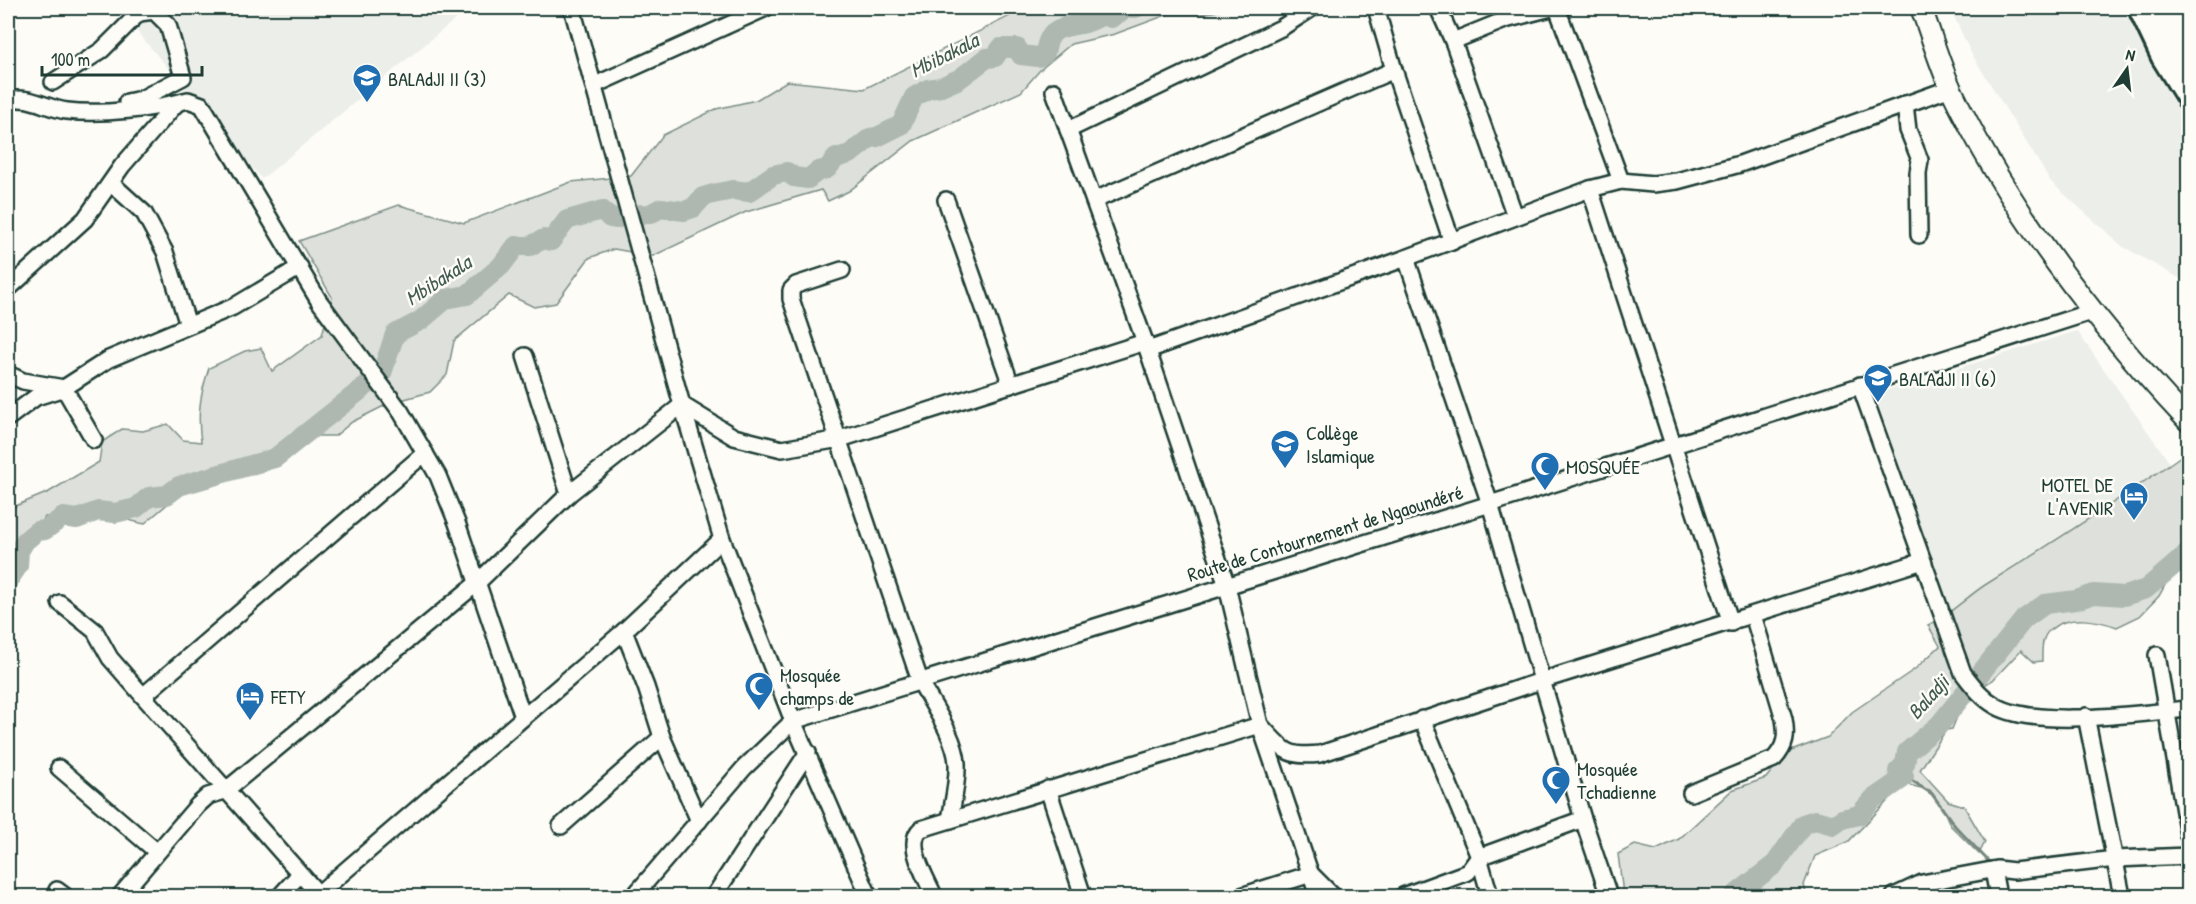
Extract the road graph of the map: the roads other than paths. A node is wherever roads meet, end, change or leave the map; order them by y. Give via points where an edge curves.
1 (572, 8) edge
2 (766, 8) edge
3 (1312, 8) edge
4 (1376, 8) edge
5 (1438, 8) edge
6 (1551, 8) edge
7 (1557, 8) edge
8 (1921, 8) edge
9 (1504, 14) edge
10 (1454, 41) junction
11 (1394, 70) junction
12 (53, 82) dead end
13 (595, 85) junction
14 (1951, 88) junction
15 (1054, 91) dead end
16 (8, 100) edge
17 (176, 104) junction
18 (1905, 104) junction
19 (98, 113) junction
20 (1068, 130) junction
21 (1621, 181) junction
22 (111, 183) junction
23 (1590, 189) junction
24 (946, 200) dead end
25 (1095, 200) junction
26 (1515, 216) junction
27 (1919, 235) dead end
28 (1452, 242) junction
29 (1406, 258) junction
30 (300, 267) junction
31 (842, 270) dead end
32 (8, 289) edge
33 (2094, 310) junction
34 (188, 326) junction
35 (1146, 346) junction
36 (525, 356) dead end
37 (8, 374) edge
38 (1011, 385) junction
39 (1860, 385) junction
40 (64, 388) junction
41 (682, 405) junction
42 (8, 418) edge
43 (2188, 421) edge
44 (840, 439) junction
45 (94, 440) dead end
46 (1674, 445) junction
47 (425, 453) junction
48 (569, 494) junction
49 (1490, 504) junction
50 (722, 539) junction
51 (1923, 561) junction
52 (476, 584) junction
53 (1227, 586) junction
54 (60, 603) dead end
55 (1753, 615) junction
56 (1731, 623) junction
57 (624, 631) junction
58 (2157, 655) dead end
59 (1544, 680) junction
60 (920, 681) junction
61 (143, 696) junction
62 (2188, 709) edge
63 (2166, 711) junction
64 (2086, 716) junction
65 (523, 717) junction
66 (1422, 719) junction
67 (793, 721) junction
68 (1260, 725) junction
69 (662, 737) junction
70 (808, 752) junction
71 (59, 768) dead end
72 (1048, 789) junction
73 (225, 791) junction
74 (1691, 793) dead end
75 (1583, 819) junction
76 (950, 820) junction
77 (699, 821) junction
78 (561, 826) dead end
79 (2188, 835) edge
80 (156, 851) junction
81 (2188, 856) edge
82 (1479, 857) junction
83 (2115, 859) junction
84 (1995, 870) junction
85 (1311, 874) junction
86 (299, 875) junction
87 (319, 895) edge
88 (120, 897) edge
89 (280, 897) edge
90 (634, 897) edge
91 (714, 897) edge
92 (868, 897) edge
93 (934, 897) edge
94 (1083, 897) edge
95 (1241, 897) edge
96 (1318, 897) edge
97 (1334, 897) edge
98 (1402, 897) edge
99 (1490, 897) edge
100 (1610, 897) edge
101 (1894, 897) edge
102 (1998, 897) edge
103 (2122, 897) edge

1 - 13 street
2 - 13 street
3 - 20 street via 1281,28
4 - 11 street
5 - 10 street
6 - 9 street
7 - 21 street
8 - 14 main road
9 - 10 street
10 - 26 street
11 - 25 street
11 - 28 street
12 - 19 street via 102,50 139,13 154,11 161,15 168,25 183,76 141,99
13 - 41 street
14 - 18 street
14 - 33 main road via 2003,183 2048,251
15 - 20 street
16 - 19 street via 19,98 64,110
17 - 19 street
17 - 22 street
17 - 30 street via 188,100 201,105
18 - 21 street via 1740,164 1677,180
18 - 27 street via 1908,130 1920,160
20 - 25 street
21 - 23 street
22 - 32 street via 85,219
22 - 34 street via 144,213 165,252
23 - 26 street
23 - 46 street
24 - 38 street
25 - 35 street
26 - 28 street
28 - 29 street
29 - 35 street
29 - 49 street
30 - 34 street via 233,307
30 - 47 street via 319,301 401,412
31 - 44 street via 790,290
33 - 39 street, Route de Contournement de Ngaoundéré
33 - 43 main road via 2138,368
34 - 40 street via 109,359
35 - 38 street
35 - 53 street
36 - 48 street
37 - 40 street via 23,381
38 - 44 street
39 - 46 street, Route de Contournement de Ngaoundéré
39 - 51 street
40 - 42 street via 36,397
40 - 45 street
41 - 44 street via 734,437 761,446 782,449
41 - 48 street
41 - 50 street
44 - 60 street
46 - 49 street, Route de Contournement de Ngaoundéré
46 - 56 street
47 - 52 street via 457,523
47 - 61 street
48 - 52 street
49 - 53 street, Route de Contournement de Ngaoundéré
49 - 59 street
50 - 57 street
50 - 67 street
51 - 55 street
51 - 64 street via 1963,673 1971,683 1997,706 2022,715
52 - 65 street
52 - 73 street
53 - 60 street, Route de Contournement de Ngaoundéré
53 - 68 street
54 - 61 street via 95,631 110,658
55 - 56 street
55 - 74 street via 1784,719 1787,735 1783,749 1774,759
56 - 59 street
57 - 65 street
57 - 69 street
58 - 63 street
59 - 66 street
59 - 75 street
60 - 67 street, Route de Contournement de Ngaoundéré
60 - 76 street via 957,761
61 - 73 street
62 - 63 street
63 - 64 street
63 - 79 street
64 - 83 street
65 - 87 street
66 - 68 street via 1320,754 1298,757 1283,750
66 - 82 street
67 - 70 street
67 - 77 street, Route de Contournement de Ngaoundéré via 744,768
68 - 72 street
68 - 85 street
69 - 77 street
69 - 78 street
70 - 91 street
70 - 92 street
71 - 80 street
72 - 76 street
72 - 94 street
73 - 80 street via 203,800
73 - 86 street
75 - 82 street
75 - 100 street
76 - 93 street via 915,834 913,844
77 - 90 street, Route de Contournement de Ngaoundéré
80 - 88 street
81 - 83 street
82 - 98 street via 1468,872
82 - 99 street
83 - 84 street
83 - 103 street
84 - 101 street via 1922,883
84 - 102 street
85 - 95 street
85 - 96 street
85 - 97 street
86 - 87 street
86 - 89 street

